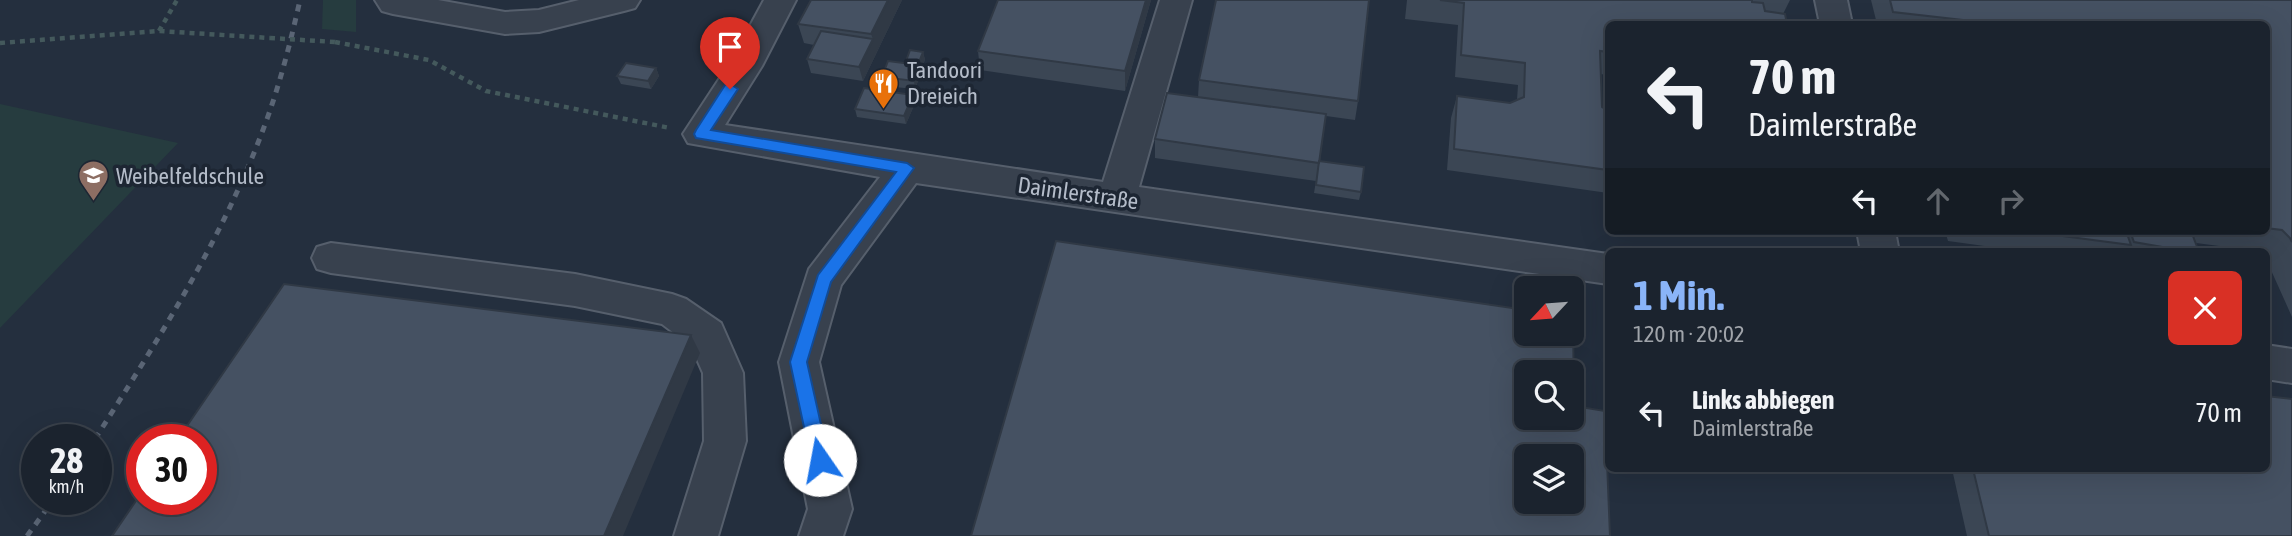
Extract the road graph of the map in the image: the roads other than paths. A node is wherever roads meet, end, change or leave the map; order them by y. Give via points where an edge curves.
1 (391, 0) edge
2 (624, 0) edge
3 (780, 0) edge
4 (1176, 0) edge
5 (1831, 0) edge
6 (1835, 21) edge
7 (907, 168) junction
8 (1117, 198) junction
9 (331, 258) dead end
10 (1605, 269) edge
11 (2270, 363) edge
12 (2292, 366) edge
13 (696, 536) edge
14 (821, 536) edge

1 - 2 street via 505,23 539,22
3 - 7 street, Daimlerstraße via 701,134
4 - 8 street
5 - 6 street
7 - 8 street, Daimlerstraße
7 - 14 street via 823,280 799,362 830,509
8 - 10 street, Daimlerstraße
9 - 13 street via 587,292 672,310 707,335 723,373 725,441
11 - 12 street

